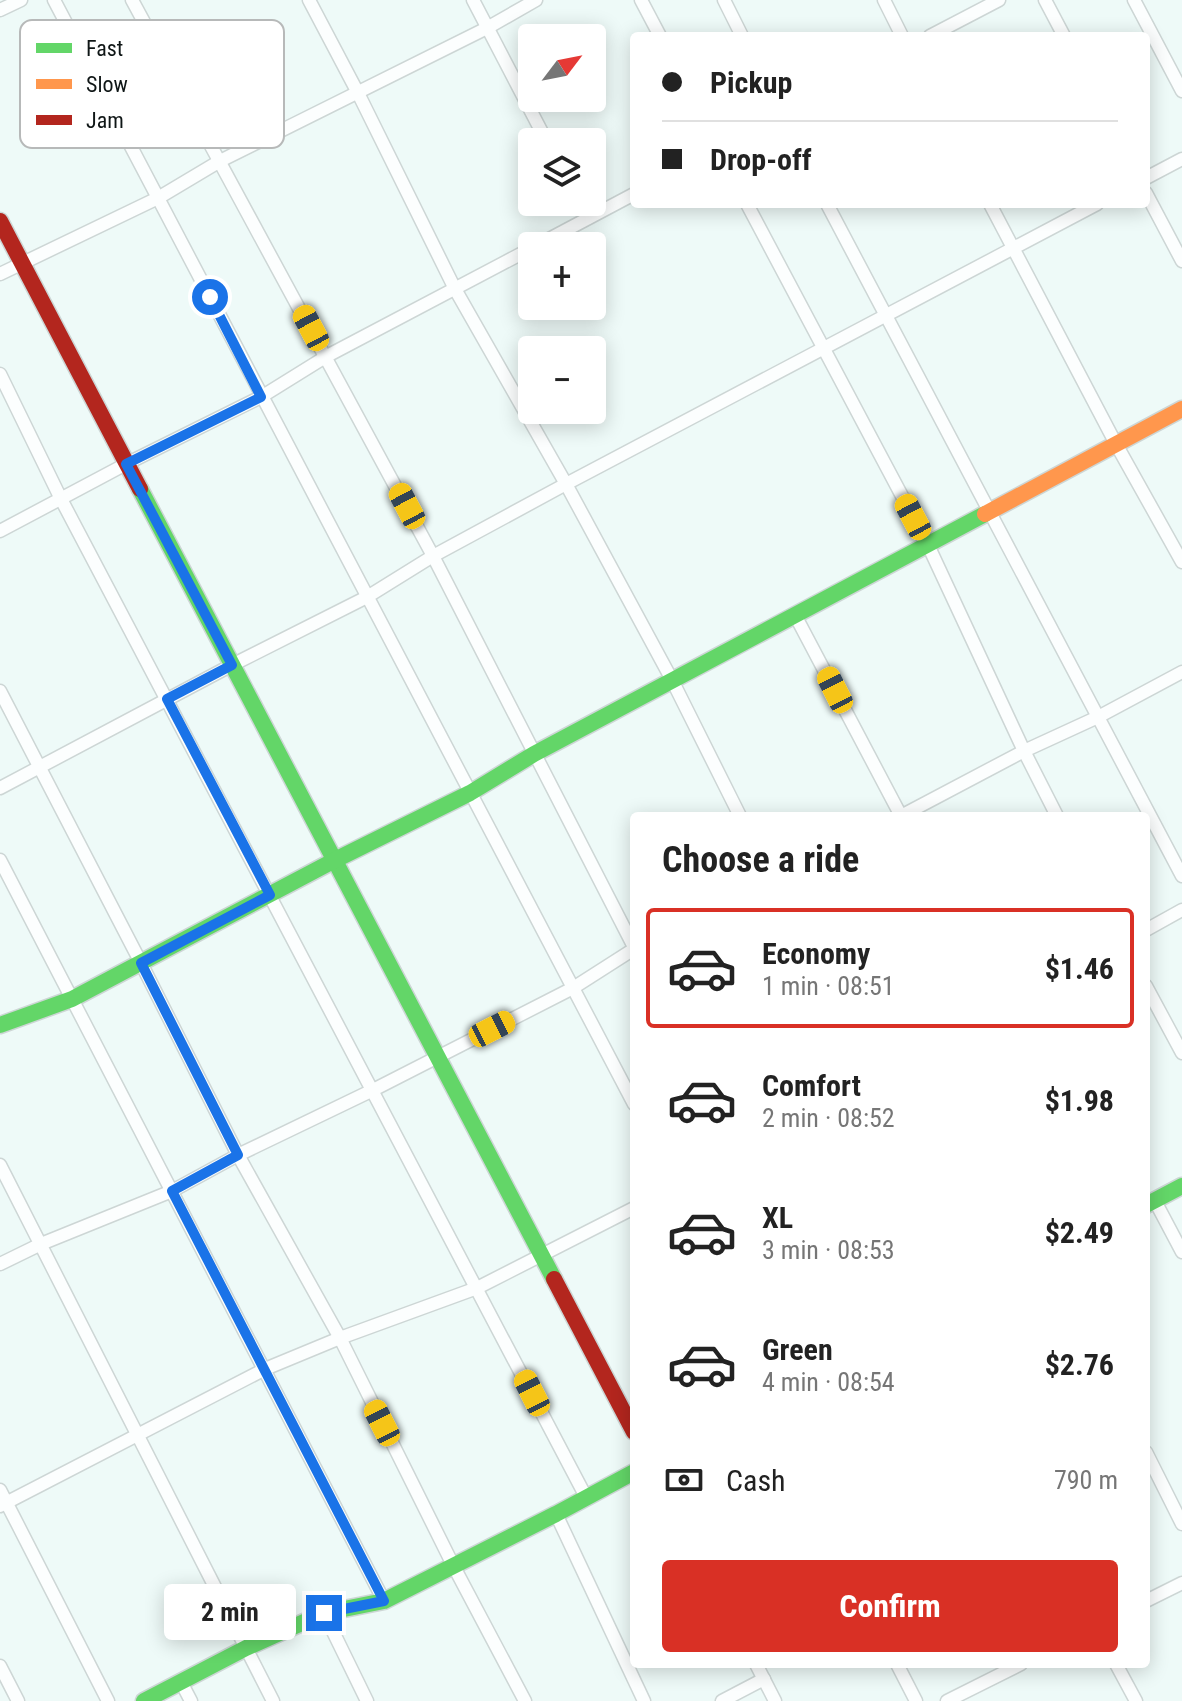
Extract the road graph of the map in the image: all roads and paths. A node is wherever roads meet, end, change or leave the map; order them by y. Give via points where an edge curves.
1 (21, 0) edge
2 (54, 0) edge
3 (132, 0) edge
4 (309, 0) edge
5 (473, 0) edge
6 (536, 0) edge
7 (641, 0) edge
8 (724, 0) edge
9 (884, 0) edge
10 (999, 0) edge
11 (1045, 0) edge
12 (1134, 0) edge
13 (0, 10) edge
14 (65, 20) edge
15 (143, 20) edge
16 (487, 28) junction
17 (658, 32) edge
18 (740, 32) edge
19 (900, 32) edge
20 (938, 32) edge
21 (1062, 32) edge
22 (1182, 91) edge
23 (358, 93) junction
24 (540, 128) edge
25 (284, 129) edge
26 (132, 148) edge
27 (213, 148) edge
28 (246, 148) edge
29 (1182, 159) edge
30 (220, 161) junction
31 (1150, 176) edge
32 (630, 196) edge
33 (158, 198) junction
34 (1150, 201) edge
35 (749, 208) edge
36 (829, 208) edge
37 (992, 208) edge
38 (1090, 208) edge
39 (588, 218) joint
40 (0, 221) edge
41 (562, 232) edge
42 (1013, 249) junction
43 (518, 256) edge
44 (1182, 261) edge
45 (22, 263) junction
46 (0, 274) edge
47 (455, 289) junction
48 (886, 316) junction
49 (823, 349) junction
50 (327, 356) junction
51 (0, 374) edge
52 (261, 397) junction
53 (1182, 409) edge
54 (1116, 444) junction
55 (126, 464) junction
56 (566, 484) junction
57 (61, 499) junction
58 (989, 512) junction
59 (0, 531) edge
60 (928, 545) junction
61 (433, 556) junction
62 (1182, 562) edge
63 (367, 597) junction
64 (795, 615) junction
65 (232, 665) junction
66 (1182, 672) edge
67 (672, 680) junction
68 (0, 691) edge
69 (167, 699) junction
70 (1098, 717) junction
71 (1024, 751) junction
72 (534, 754) junction
73 (40, 767) junction
74 (0, 788) edge
75 (470, 793) junction
76 (738, 812) edge
77 (899, 812) edge
78 (909, 812) edge
79 (1055, 812) edge
80 (1148, 812) edge
81 (1150, 815) edge
82 (0, 860) edge
83 (335, 860) junction
84 (1182, 876) edge
85 (270, 895) junction
86 (1182, 910) edge
87 (1150, 928) edge
88 (630, 940) edge
89 (630, 951) edge
90 (141, 963) junction
91 (573, 988) junction
92 (1150, 993) edge
93 (72, 999) junction
94 (0, 1025) edge
95 (1182, 1053) edge
96 (438, 1056) junction
97 (373, 1090) junction
98 (630, 1096) edge
99 (238, 1155) junction
100 (0, 1165) edge
101 (1182, 1186) edge
102 (172, 1191) junction
103 (1150, 1203) edge
104 (630, 1210) edge
105 (41, 1244) junction
106 (1182, 1252) edge
107 (542, 1254) junction
108 (0, 1264) edge
109 (477, 1288) junction
110 (340, 1338) junction
111 (265, 1369) junction
112 (630, 1424) edge
113 (137, 1436) junction
114 (1150, 1460) edge
115 (630, 1474) edge
116 (0, 1490) edge
117 (586, 1497) junction
118 (3, 1504) edge
119 (556, 1514) junction
120 (1182, 1524) edge
121 (453, 1565) junction
122 (1182, 1583) edge
123 (1150, 1599) edge
124 (384, 1601) junction
125 (324, 1613) junction
126 (246, 1648) junction
127 (0, 1666) edge
128 (758, 1668) edge
129 (899, 1668) edge
130 (1013, 1668) edge
131 (1118, 1668) edge
132 (764, 1679) junction
133 (181, 1682) junction
134 (18, 1701) edge
135 (108, 1701) edge
136 (144, 1701) edge
137 (191, 1701) edge
138 (273, 1701) edge
139 (367, 1701) edge
140 (525, 1701) edge
141 (644, 1701) edge
142 (722, 1701) edge
143 (775, 1701) edge
144 (916, 1701) edge
145 (947, 1701) edge
146 (1136, 1701) edge

1 - 13 street
2 - 14 street
3 - 15 street
4 - 23 street
5 - 16 street
6 - 16 street
7 - 17 street
8 - 18 street
9 - 19 street
10 - 20 street
11 - 21 street
12 - 22 street
16 - 23 street
16 - 24 street
23 - 25 street
23 - 47 street
26 - 33 street
27 - 30 street
28 - 30 street
29 - 31 street
30 - 33 street
30 - 50 street
32 - 39 street
33 - 45 street
33 - 52 street
34 - 44 street
35 - 49 street
36 - 48 street
37 - 42 street
38 - 42 street
39 - 41 street
40 - 45 street
42 - 48 street
42 - 54 street
43 - 47 street
45 - 46 street
45 - 55 street
47 - 50 street
47 - 56 street
48 - 49 street
48 - 58 street
49 - 56 street
49 - 60 street
50 - 52 street
50 - 61 street
51 - 57 street
52 - 55 street
52 - 63 street
53 - 54 street
54 - 58 street
54 - 62 street
55 - 57 street
55 - 65 street
56 - 61 street
56 - 67 street
57 - 59 street
57 - 69 street
58 - 60 street
58 - 70 street
60 - 64 street
60 - 71 street
61 - 63 street
61 - 72 street
63 - 65 street
63 - 75 street
64 - 67 street
64 - 77 street
65 - 69 street
65 - 83 street
66 - 70 street
67 - 72 street
67 - 76 street
68 - 73 street
69 - 73 street
69 - 85 street
70 - 71 street
70 - 80 street
71 - 78 street
71 - 79 street
72 - 75 street
72 - 88 street
73 - 74 street
73 - 90 street
75 - 83 street
75 - 91 street
81 - 84 street
82 - 93 street
83 - 85 street
83 - 96 street
85 - 90 street
85 - 97 street
86 - 87 street
89 - 91 street
90 - 93 street
90 - 99 street
91 - 96 street
91 - 98 street
92 - 95 street
93 - 94 street
93 - 102 street
96 - 97 street
96 - 107 street
97 - 99 street
97 - 109 street
99 - 102 street
99 - 110 street
100 - 105 street
101 - 103 street
102 - 105 street
102 - 111 street
103 - 106 street
104 - 107 street
105 - 108 street
105 - 113 street
107 - 109 street
107 - 112 street
109 - 110 street
109 - 117 street
110 - 111 street
110 - 121 street
111 - 113 street
111 - 124 street
113 - 118 street
113 - 126 street
114 - 120 street
115 - 117 street
116 - 118 street
117 - 119 street
118 - 135 street
119 - 121 street
119 - 141 street
121 - 124 street
121 - 140 street
122 - 123 street
124 - 125 street
125 - 126 street
125 - 139 street
126 - 133 street
126 - 138 street
127 - 134 street
128 - 132 street
129 - 144 street
130 - 145 street
131 - 146 street
132 - 142 street
132 - 143 street
133 - 136 street
133 - 137 street

